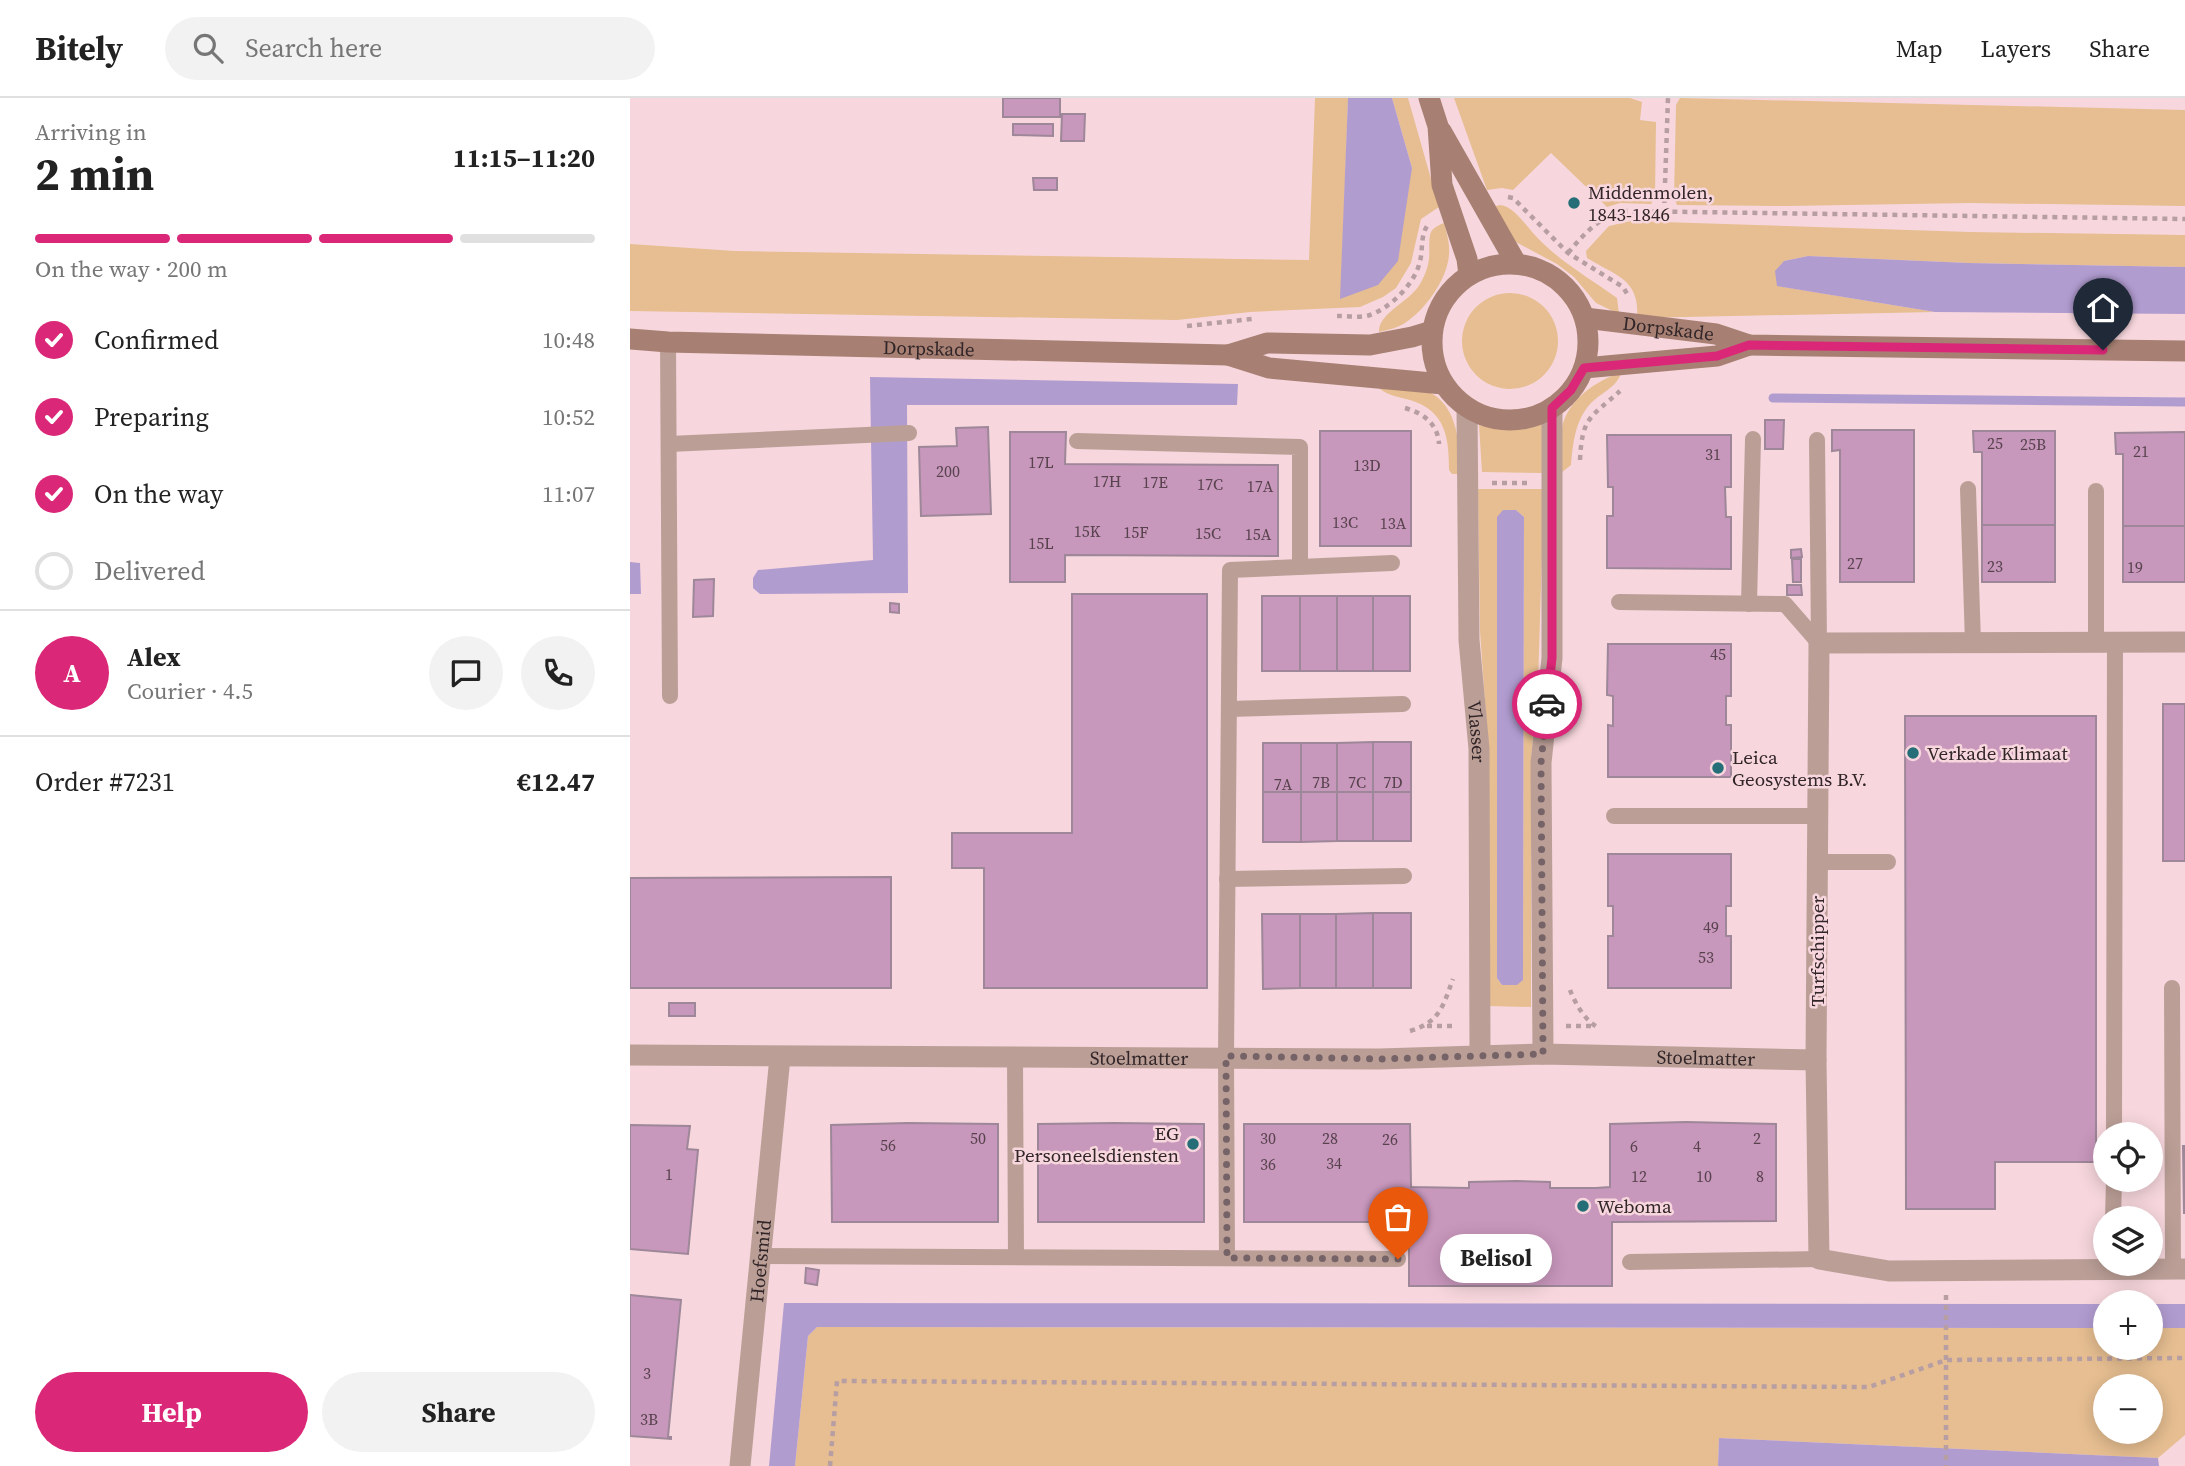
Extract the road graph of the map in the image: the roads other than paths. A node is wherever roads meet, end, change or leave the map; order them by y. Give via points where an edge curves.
1 (1429, 98) edge
2 (1438, 126) junction
3 (1516, 264) junction
4 (1469, 275) junction
5 (1585, 318) junction
6 (1432, 331) junction
7 (630, 339) edge
8 (668, 342) junction
9 (1749, 345) junction
10 (2185, 351) edge
11 (1227, 355) junction
12 (1584, 368) junction
13 (1443, 384) junction
14 (1467, 408) junction
15 (1552, 408) junction
16 (909, 433) dead end
17 (1753, 439) dead end
18 (1817, 440) dead end
19 (1077, 441) dead end
20 (669, 444) junction
21 (1968, 489) dead end
22 (2096, 491) dead end
23 (1392, 563) dead end
24 (1300, 567) junction
25 (1619, 602) dead end
26 (1749, 604) junction
27 (2105, 642) junction
28 (2185, 642) edge
29 (1819, 643) junction
30 (1973, 643) junction
31 (670, 696) dead end
32 (1404, 704) dead end
33 (1229, 709) junction
34 (1614, 816) dead end
35 (1819, 816) junction
36 (1818, 862) junction
37 (1888, 862) dead end
38 (1404, 876) dead end
39 (1227, 879) junction
40 (2172, 988) dead end
41 (1543, 1054) junction
42 (630, 1055) edge
43 (1480, 1055) junction
44 (1226, 1056) junction
45 (780, 1057) junction
46 (1015, 1057) junction
47 (1816, 1060) junction
48 (2114, 1122) edge
49 (761, 1256) junction
50 (1016, 1257) junction
51 (1227, 1258) junction
52 (1398, 1259) dead end
53 (1819, 1259) junction
54 (1630, 1262) dead end
55 (2093, 1267) edge
56 (2179, 1269) edge
57 (740, 1466) edge

1 - 2 main road
2 - 3 main road
2 - 4 main road via 1442,185
3 - 4 main road via 1491,266
3 - 5 main road via 1534,267 1566,286
4 - 6 main road via 1451,290
5 - 9 main road, Dorpskade via 1716,334
5 - 12 main road via 1588,352
6 - 11 main road, Dorpskade via 1370,345 1267,343
6 - 13 main road via 1432,349
7 - 8 main road, Dorpskade
8 - 11 main road, Dorpskade
8 - 20 lane
9 - 10 main road, Dorpskade
9 - 12 main road, Dorpskade via 1717,356
11 - 13 main road, Dorpskade via 1269,368
12 - 15 main road via 1571,390
13 - 14 main road
14 - 15 main road via 1495,419 1525,419
14 - 43 street, Vlasser via 1469,640 1479,749
15 - 41 street via 1552,658 1541,763
16 - 20 lane
17 - 26 lane
18 - 29 lane
19 - 24 lane via 1300,447
20 - 31 lane
21 - 30 lane
22 - 27 lane
23 - 24 lane
24 - 33 lane via 1230,570
25 - 26 lane
26 - 29 lane via 1785,604
27 - 28 street
27 - 30 street
27 - 48 lane
29 - 30 street
29 - 35 street, Turfschipper
32 - 33 lane
33 - 39 lane
34 - 35 lane
35 - 36 street, Turfschipper
36 - 37 lane
36 - 47 street, Turfschipper
38 - 39 lane
39 - 44 lane
40 - 56 lane
41 - 43 street, Stoelmatter
41 - 47 street, Stoelmatter
42 - 45 street, Stoelmatter
43 - 44 street, Stoelmatter via 1379,1059
44 - 46 street, Stoelmatter
44 - 51 lane
45 - 46 street, Stoelmatter
45 - 49 street, Hoefsmid
46 - 50 lane
47 - 53 street, Turfschipper
49 - 50 lane
49 - 57 street, Hoefsmid
50 - 51 lane
51 - 52 lane
53 - 54 lane
53 - 55 street via 1889,1270

